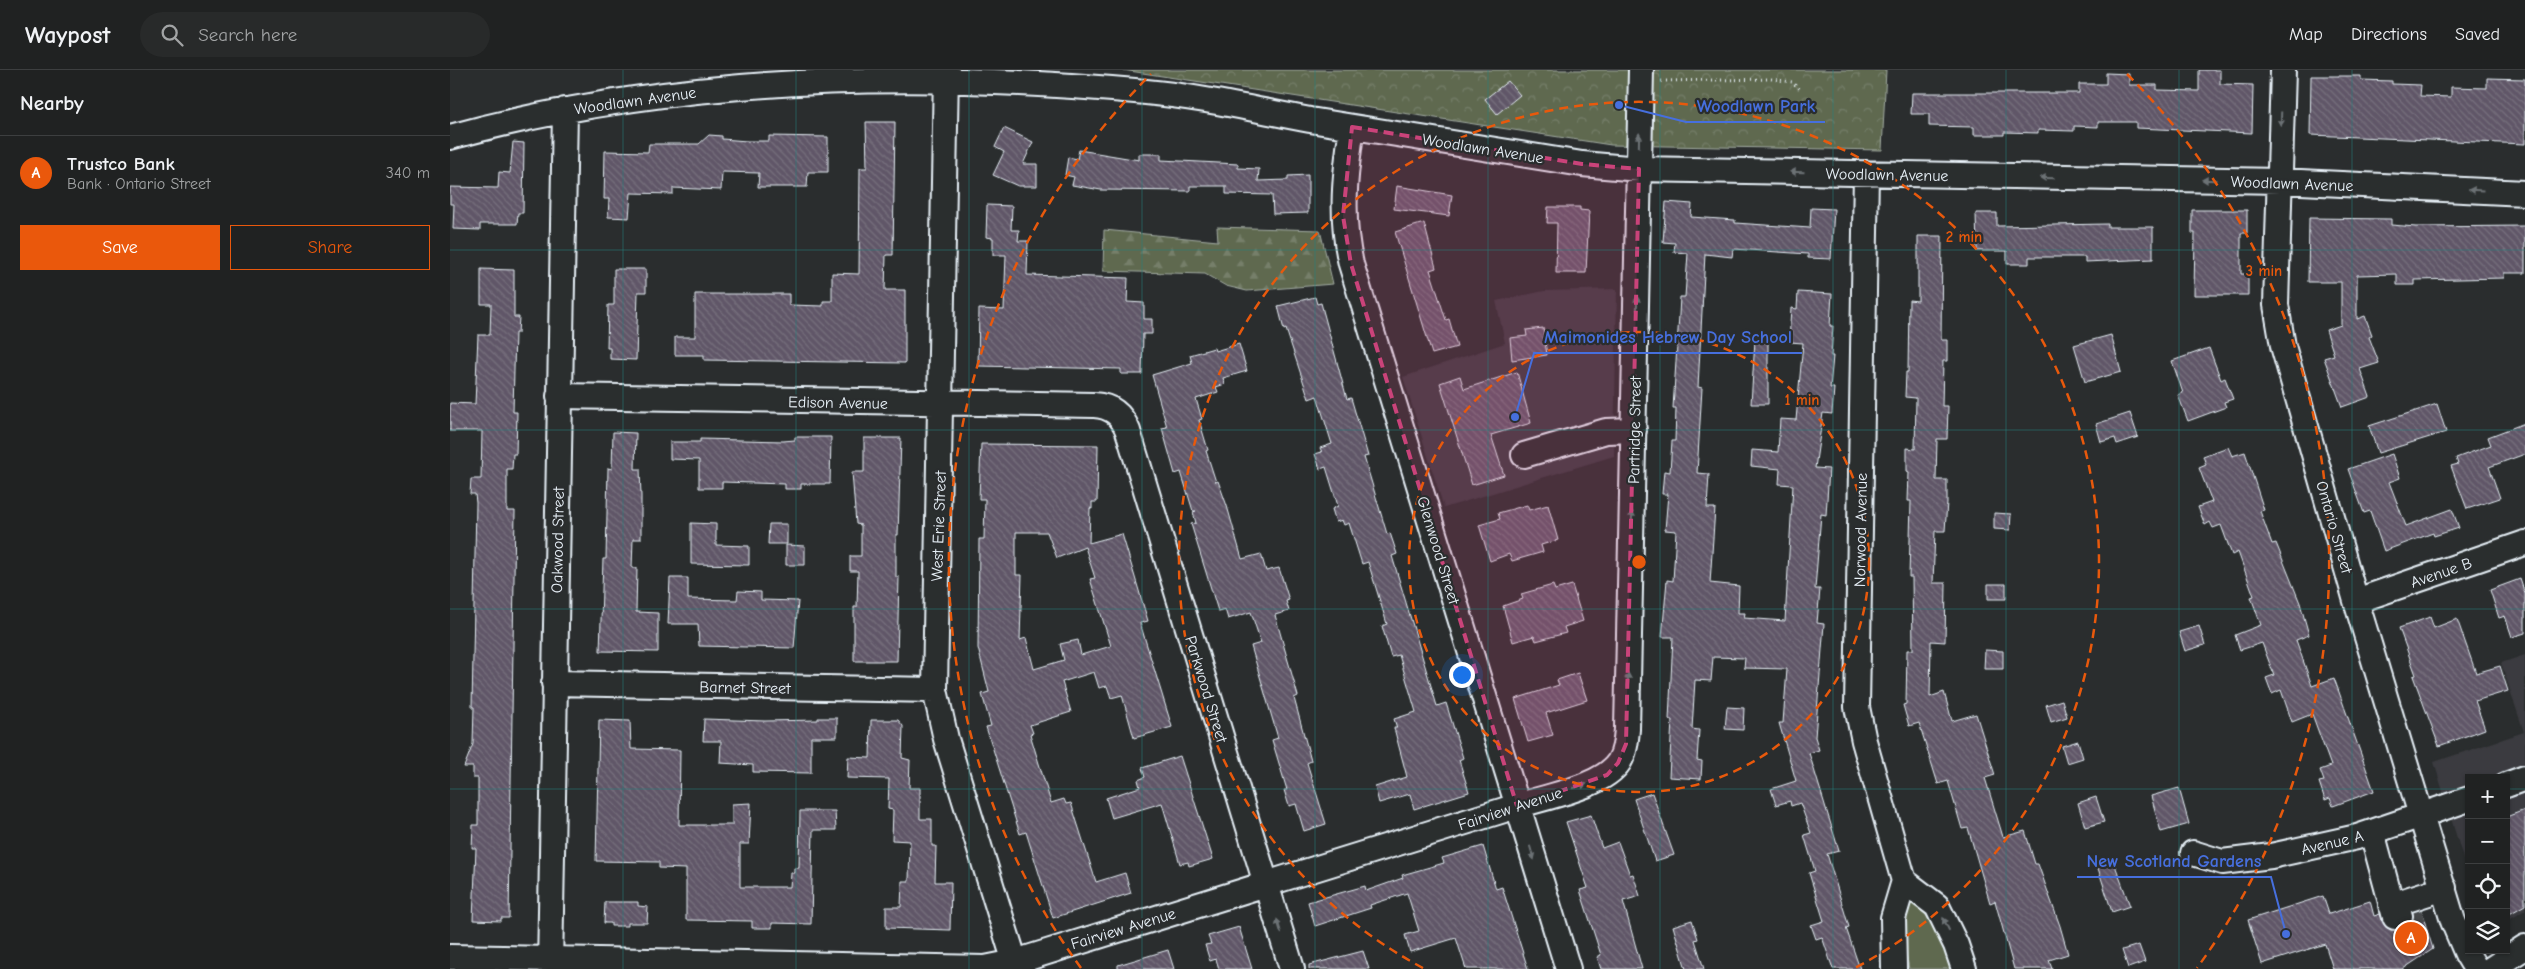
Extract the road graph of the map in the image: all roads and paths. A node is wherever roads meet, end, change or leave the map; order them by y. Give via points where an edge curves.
1 (2283, 70) edge
2 (946, 74) edge
3 (1640, 76) edge
4 (1801, 90) dead end
5 (566, 110) junction
6 (1352, 127) junction
7 (450, 136) edge
8 (1639, 169) junction
9 (1866, 173) junction
10 (2280, 181) junction
11 (2525, 193) edge
12 (559, 396) junction
13 (941, 404) junction
14 (1116, 412) joint
15 (1634, 430) junction
16 (1524, 456) dead end
17 (2525, 543) edge
18 (2356, 601) junction
19 (554, 683) junction
20 (935, 690) junction
21 (1627, 729) joint
22 (2525, 778) edge
23 (2510, 784) edge
24 (2465, 800) edge
25 (1517, 806) junction
26 (2423, 816) junction
27 (2372, 832) junction
28 (2192, 854) dead end
29 (1904, 881) junction
30 (1266, 884) junction
31 (2446, 894) junction
32 (2525, 947) edge
33 (450, 957) edge
34 (550, 964) edge
35 (1016, 965) edge
36 (743, 966) edge
37 (1292, 969) edge
38 (1568, 969) edge
39 (1894, 969) edge
40 (1964, 969) edge
41 (2476, 969) edge
42 (2491, 969) edge

1 -> 10 street, Ontario Street
2 - 5 street, Woodlawn Avenue via 722,88
2 - 6 street, Woodlawn Avenue via 1148,92
2 - 13 street, West Erie Street
3 - 4 path via 1771,79 1792,82
8 -> 3 street, Partridge Street
5 - 7 street, Woodlawn Avenue
5 - 12 street, Oakwood Street
6 - 8 street, Woodlawn Avenue via 1582,164
6 - 25 street, Glenwood Street via 1343,203 1351,264
9 -> 8 street, Woodlawn Avenue
15 -> 8 street, Partridge Street
10 -> 9 street, Woodlawn Avenue
9 - 29 street, Norwood Avenue via 1857,707
11 -> 10 street, Woodlawn Avenue
10 - 18 street, Ontario Street via 2276,305 2283,346
12 - 13 street, Edison Avenue
12 - 19 street, Oakwood Street
13 - 14 street, Edison Avenue via 1094,405
13 - 20 street, West Erie Street
14 - 30 street, Parkwood Street via 1128,431
15 - 16 street via 1606,431
21 -> 15 street, Partridge Street
17 - 18 street, Avenue B
18 - 26 street, Ontario Street
19 - 20 street, Barnet Street
19 - 34 street, Oakwood Street
20 - 35 street, West Erie Street via 944,731
25 -> 21 street, Fairview Avenue via 1607,775 1623,754
22 - 23 street
24 - 26 street, Avenue A
25 - 30 street, Fairview Avenue
25 -> 38 street, Glenwood Street
26 - 27 street, Avenue A
26 - 31 street, Ontario Street
27 - 28 street, Avenue A via 2271,856 2222,862
27 - 31 street via 2404,910
29 - 39 street via 1893,918
40 -> 29 street via 1937,906
30 - 35 street, Fairview Avenue
37 -> 30 street, Parkwood Street
31 - 41 street, Ontario Street via 2464,947
32 - 42 street
33 - 34 street, Fairview Avenue
34 - 36 street, Fairview Avenue
35 - 36 street, Fairview Avenue via 978,969

